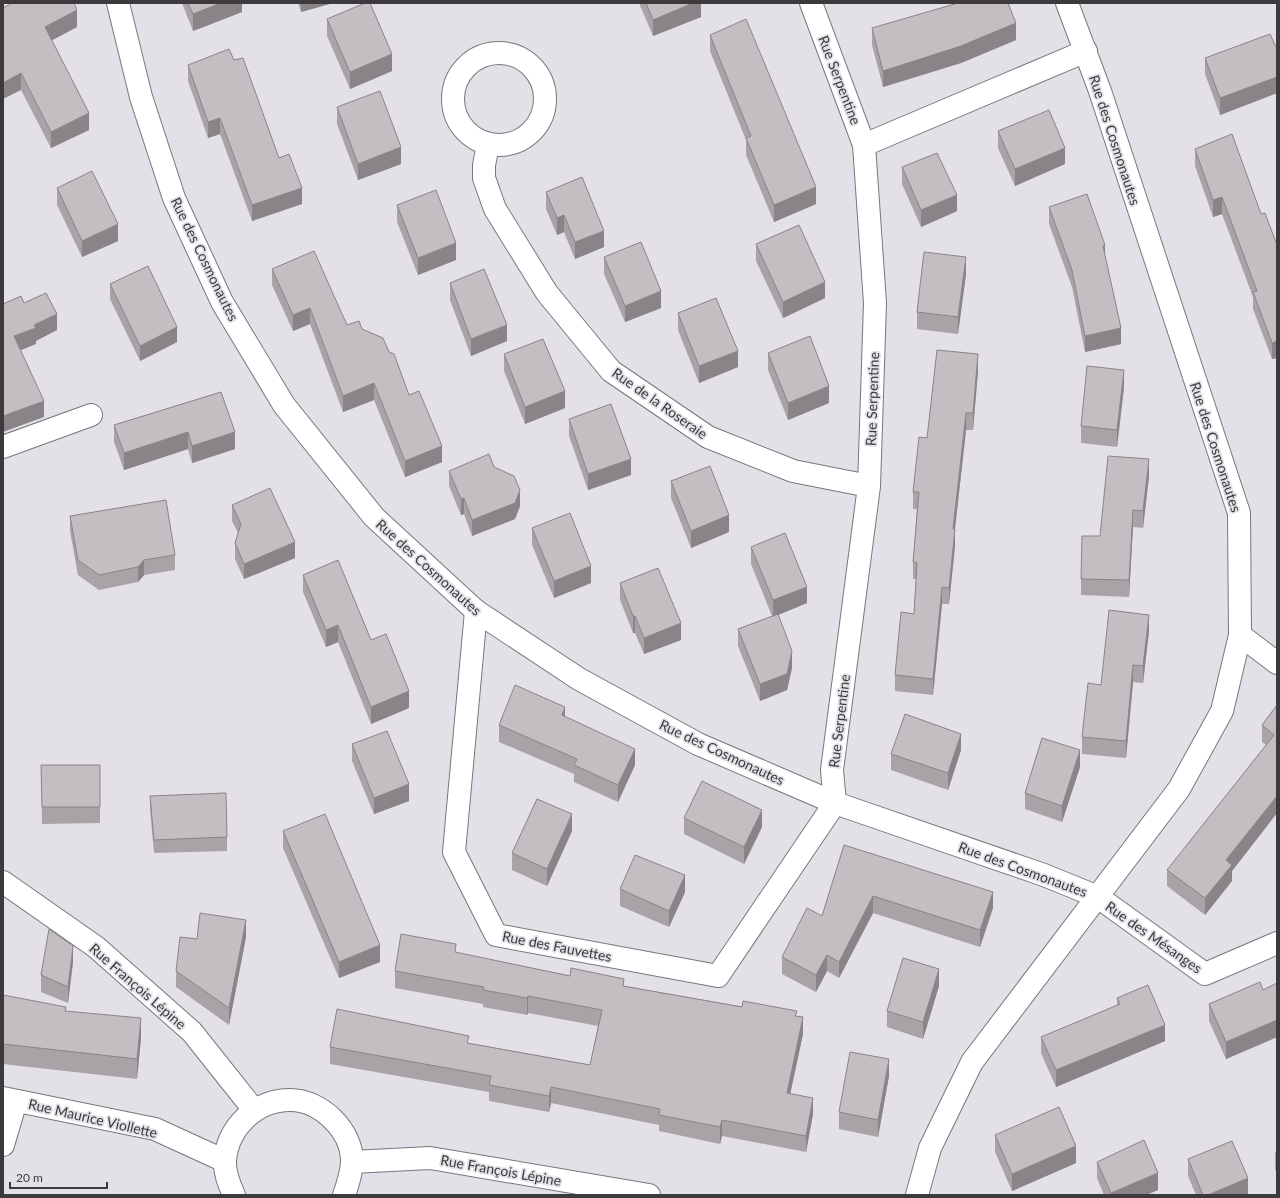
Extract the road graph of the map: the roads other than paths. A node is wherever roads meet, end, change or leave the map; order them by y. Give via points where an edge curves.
1 (118, 3) edge
2 (811, 3) edge
3 (1067, 3) edge
4 (1086, 51) junction
5 (488, 145) junction
6 (864, 145) junction
7 (91, 415) dead end
8 (3, 447) edge
9 (869, 486) junction
10 (476, 611) junction
11 (1240, 635) junction
12 (1277, 663) edge
13 (836, 803) junction
14 (3, 882) edge
15 (1098, 897) junction
16 (1277, 943) edge
17 (10, 1099) edge
18 (254, 1110) junction
19 (3, 1145) edge
20 (225, 1161) junction
21 (352, 1162) junction
22 (234, 1195) edge
23 (344, 1195) edge
24 (649, 1195) edge
25 (917, 1195) edge

1 - 10 street, Rue des Cosmonautes via 141,97 174,198 222,302 284,405 374,517
2 - 6 street, Rue Serpentine
3 - 4 street, Rue des Cosmonautes
4 - 6 street
4 - 11 street, Rue des Cosmonautes via 1238,513
5 - 5 street via 504,146 519,142 532,133 541,120 545,98 539,75 529,63 515,56 500,53 485,55 471,62 461,72 454,86 452,101 455,116 463,129 474,139
5 - 9 street, Rue de la Roseraie via 484,178 496,209 547,293 611,371 708,437 792,471
6 - 9 street, Rue Serpentine via 875,303
7 - 8 street
9 - 13 street, Rue Serpentine via 832,770
10 - 13 street, Rue des Cosmonautes via 579,679 698,744
10 - 13 street, Rue des Fauvettes via 454,852 496,935 718,976
11 - 12 street
11 - 15 street, Rue des Cosmonautes via 1222,711 1178,789
13 - 15 street, Rue des Cosmonautes via 1044,875
14 - 18 street, Rue François Lépine via 96,947 192,1032
15 - 16 street, Rue des Mésanges via 1205,974
15 - 25 street, Rue des Cosmonautes via 972,1062 930,1148
17 - 19 street
17 - 20 street, Rue Maurice Viollette via 155,1129
18 - 20 street via 239,1124 228,1142
18 - 21 street via 271,1102 290,1100 309,1104 326,1113 339,1126 348,1143
20 - 22 street via 228,1182
21 - 23 street via 350,1181
21 - 24 street, Rue François Lépine via 430,1158

